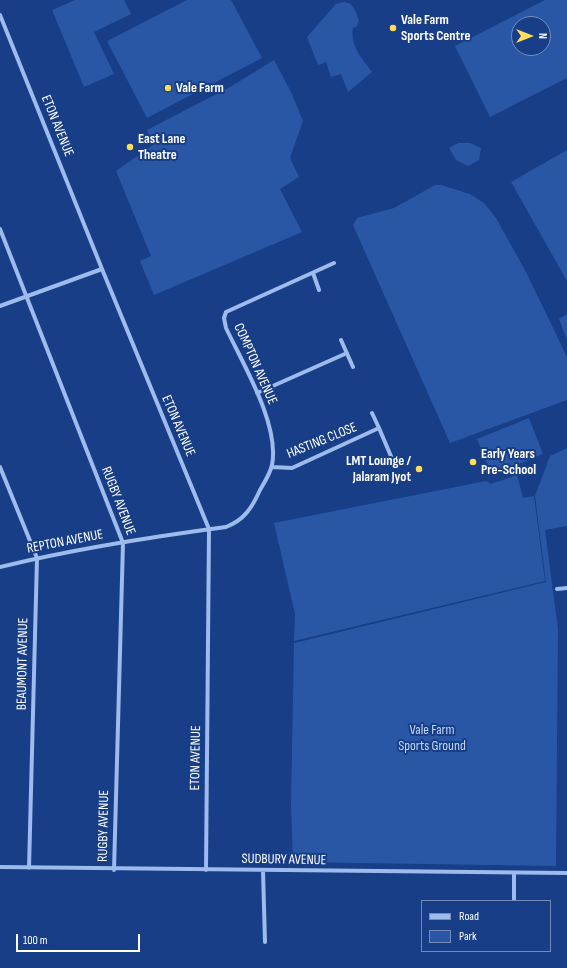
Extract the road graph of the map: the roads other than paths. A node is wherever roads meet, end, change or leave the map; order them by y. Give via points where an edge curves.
1 (0, 15) edge
2 (0, 229) edge
3 (334, 263) dead end
4 (102, 269) junction
5 (313, 273) junction
6 (319, 290) dead end
7 (27, 295) junction
8 (0, 306) edge
9 (341, 340) dead end
10 (347, 353) junction
11 (353, 367) dead end
12 (257, 393) junction
13 (372, 413) dead end
14 (379, 428) junction
15 (393, 461) dead end
16 (272, 466) junction
17 (0, 467) edge
18 (248, 513) joint
19 (209, 529) junction
20 (123, 543) junction
21 (37, 558) junction
22 (0, 566) edge
23 (567, 588) edge
24 (557, 589) dead end
25 (0, 867) edge
26 (30, 868) junction
27 (114, 870) junction
28 (206, 870) junction
29 (263, 871) junction
30 (514, 873) junction
31 (567, 873) edge
32 (514, 900) edge
33 (265, 942) dead end

1 - 4 street, ETON AVENUE
2 - 7 street, RUGBY AVENUE
3 - 5 street, COMPTON AVENUE
4 - 7 street
4 - 19 street, ETON AVENUE
5 - 6 street
5 - 12 street, COMPTON AVENUE via 226,312 226,328
7 - 8 street
7 - 20 street, RUGBY AVENUE
9 - 10 street
10 - 11 street
10 - 12 street
12 - 16 street, COMPTON AVENUE via 271,429 274,451
13 - 14 street, HASTING CLOSE
14 - 15 street, HASTING CLOSE
14 - 16 street, HASTING CLOSE via 292,468
16 - 18 street, COMPTON AVENUE
17 - 21 street, BEAUMONT AVENUE
18 - 19 street, REPTON AVENUE via 238,522 226,527
19 - 20 street, REPTON AVENUE
19 - 28 street, ETON AVENUE
20 - 21 street, REPTON AVENUE
20 - 27 street, RUGBY AVENUE
21 - 22 street, REPTON AVENUE
21 - 26 street, BEAUMONT AVENUE
23 - 24 street
25 - 26 street, SUDBURY AVENUE
26 - 27 street, SUDBURY AVENUE
27 - 28 street, SUDBURY AVENUE
28 - 29 street, SUDBURY AVENUE
29 - 30 street, SUDBURY AVENUE
29 - 33 street
30 - 31 street, SUDBURY AVENUE
30 - 32 street

